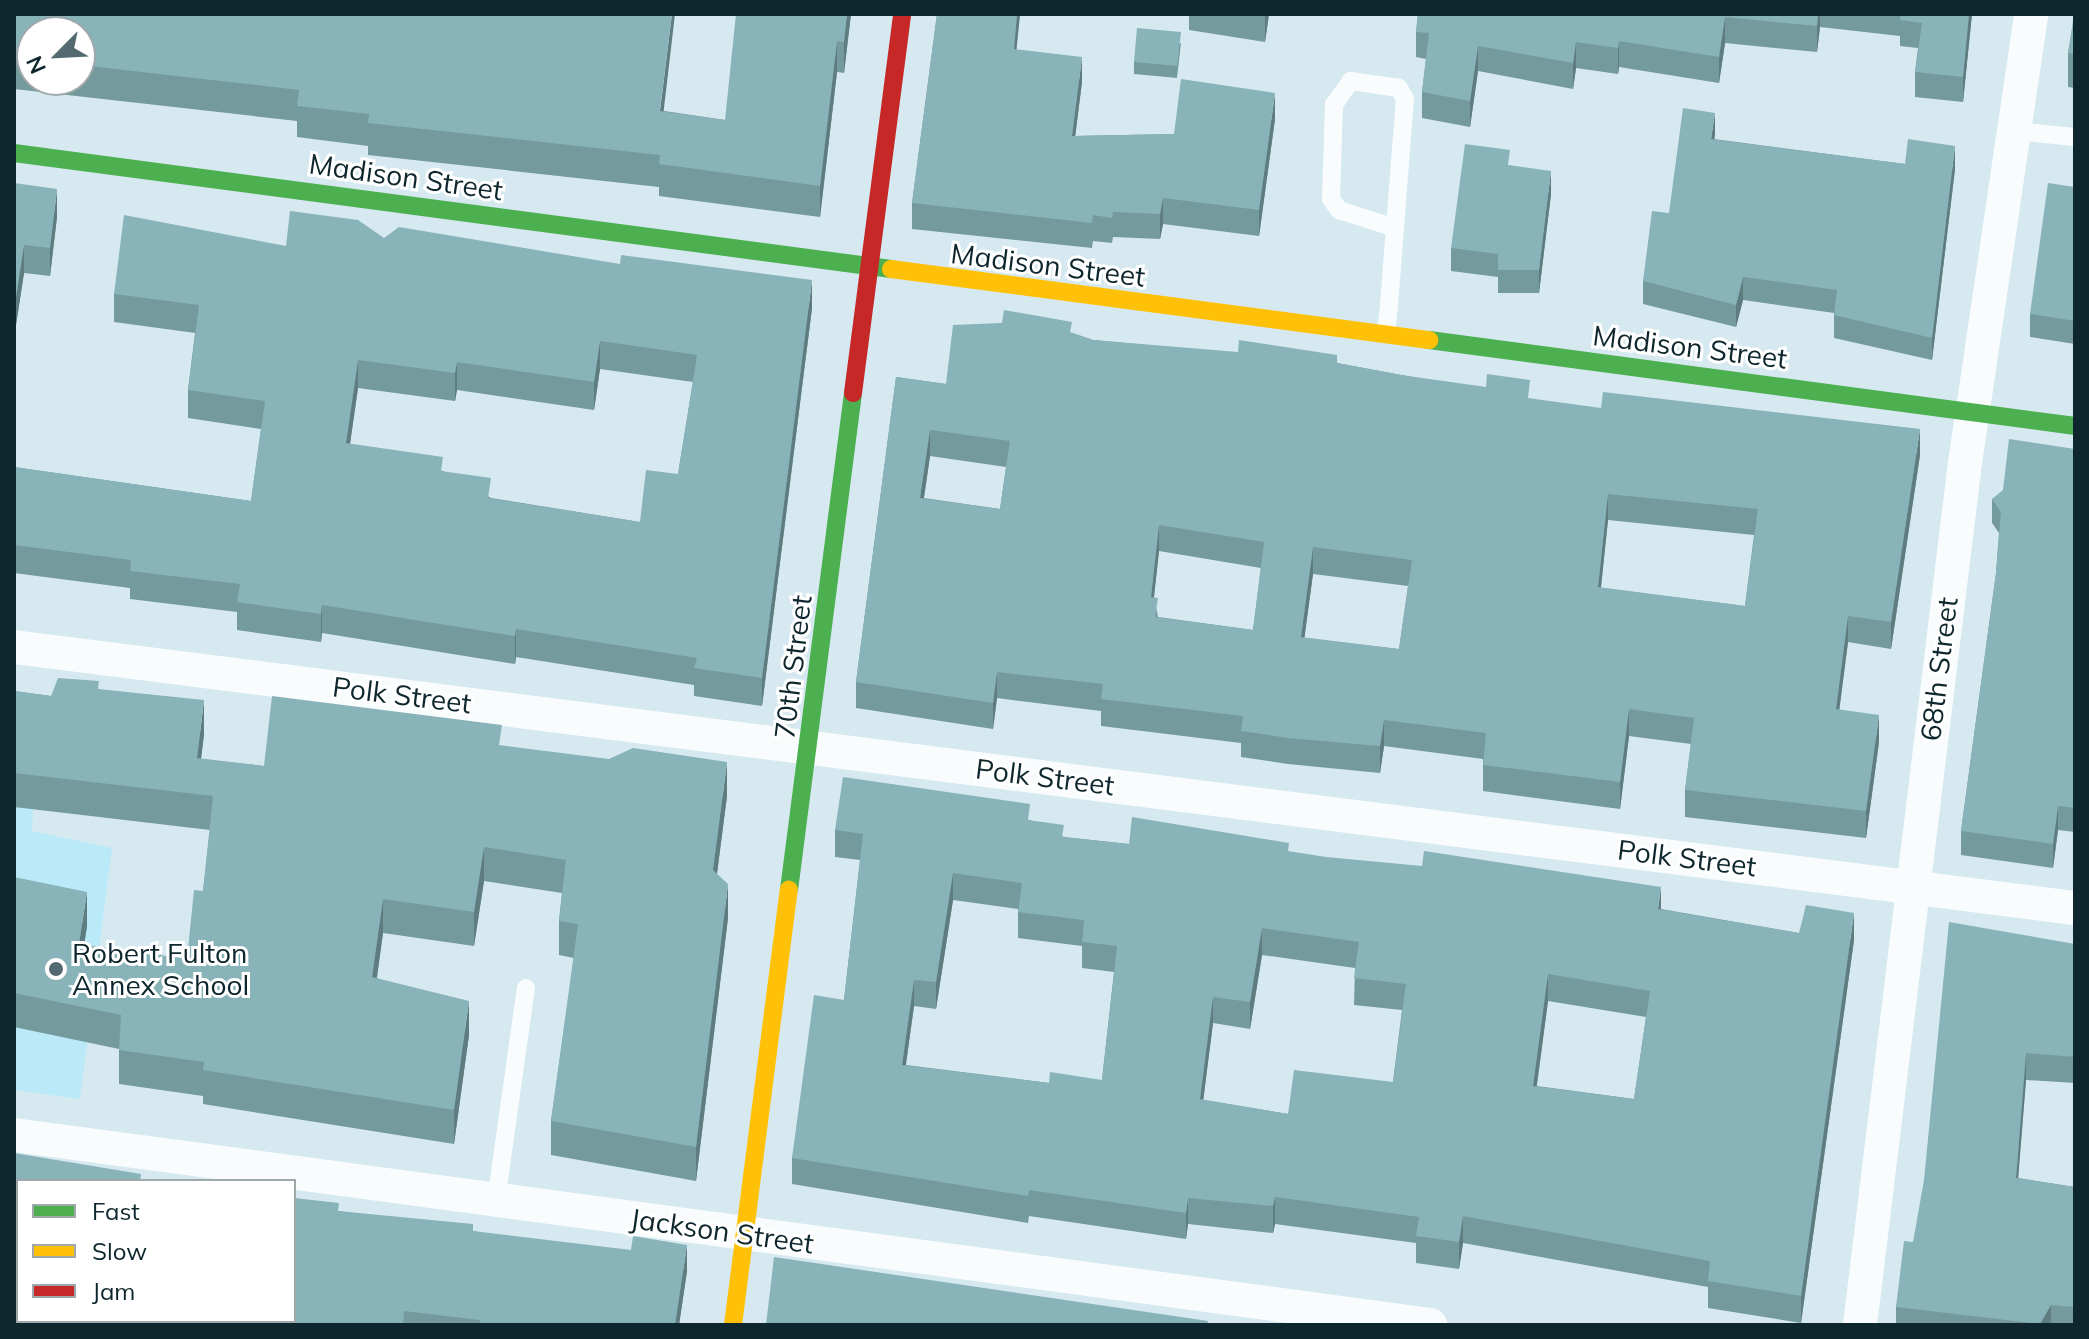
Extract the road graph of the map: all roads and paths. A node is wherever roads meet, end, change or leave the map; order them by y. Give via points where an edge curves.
1 (902, 14) edge
2 (2031, 14) edge
3 (2015, 131) junction
4 (2075, 137) edge
5 (14, 153) edge
6 (1395, 228) junction
7 (867, 270) junction
8 (1386, 337) junction
9 (1974, 412) junction
10 (2075, 426) edge
11 (14, 647) edge
12 (811, 747) junction
13 (1913, 886) junction
14 (2075, 908) edge
15 (526, 988) dead end
16 (14, 1135) edge
17 (496, 1201) junction
18 (747, 1235) junction
19 (733, 1325) edge
20 (1430, 1325) edge
21 (1860, 1325) edge

1 - 7 street, 70th Street
2 - 3 street, 68th Street
3 - 4 lane
3 - 9 street, 68th Street
5 - 7 street, Madison Street
6 - 6 lane via 1405,99 1399,88 1351,81 1334,104 1331,199 1339,210
6 - 8 lane
7 - 8 street, Madison Street
7 - 12 street, 70th Street
8 - 9 street, Madison Street
9 - 10 street, Madison Street
9 - 13 street, 68th Street
11 - 12 street, Polk Street
12 - 13 street, Polk Street
12 - 18 street, 70th Street
13 - 14 street, Polk Street
13 - 21 street, 68th Street
15 - 17 lane
16 - 17 street, Jackson Street
17 - 18 street, Jackson Street
18 - 19 street, 70th Street
18 - 20 street, Jackson Street

